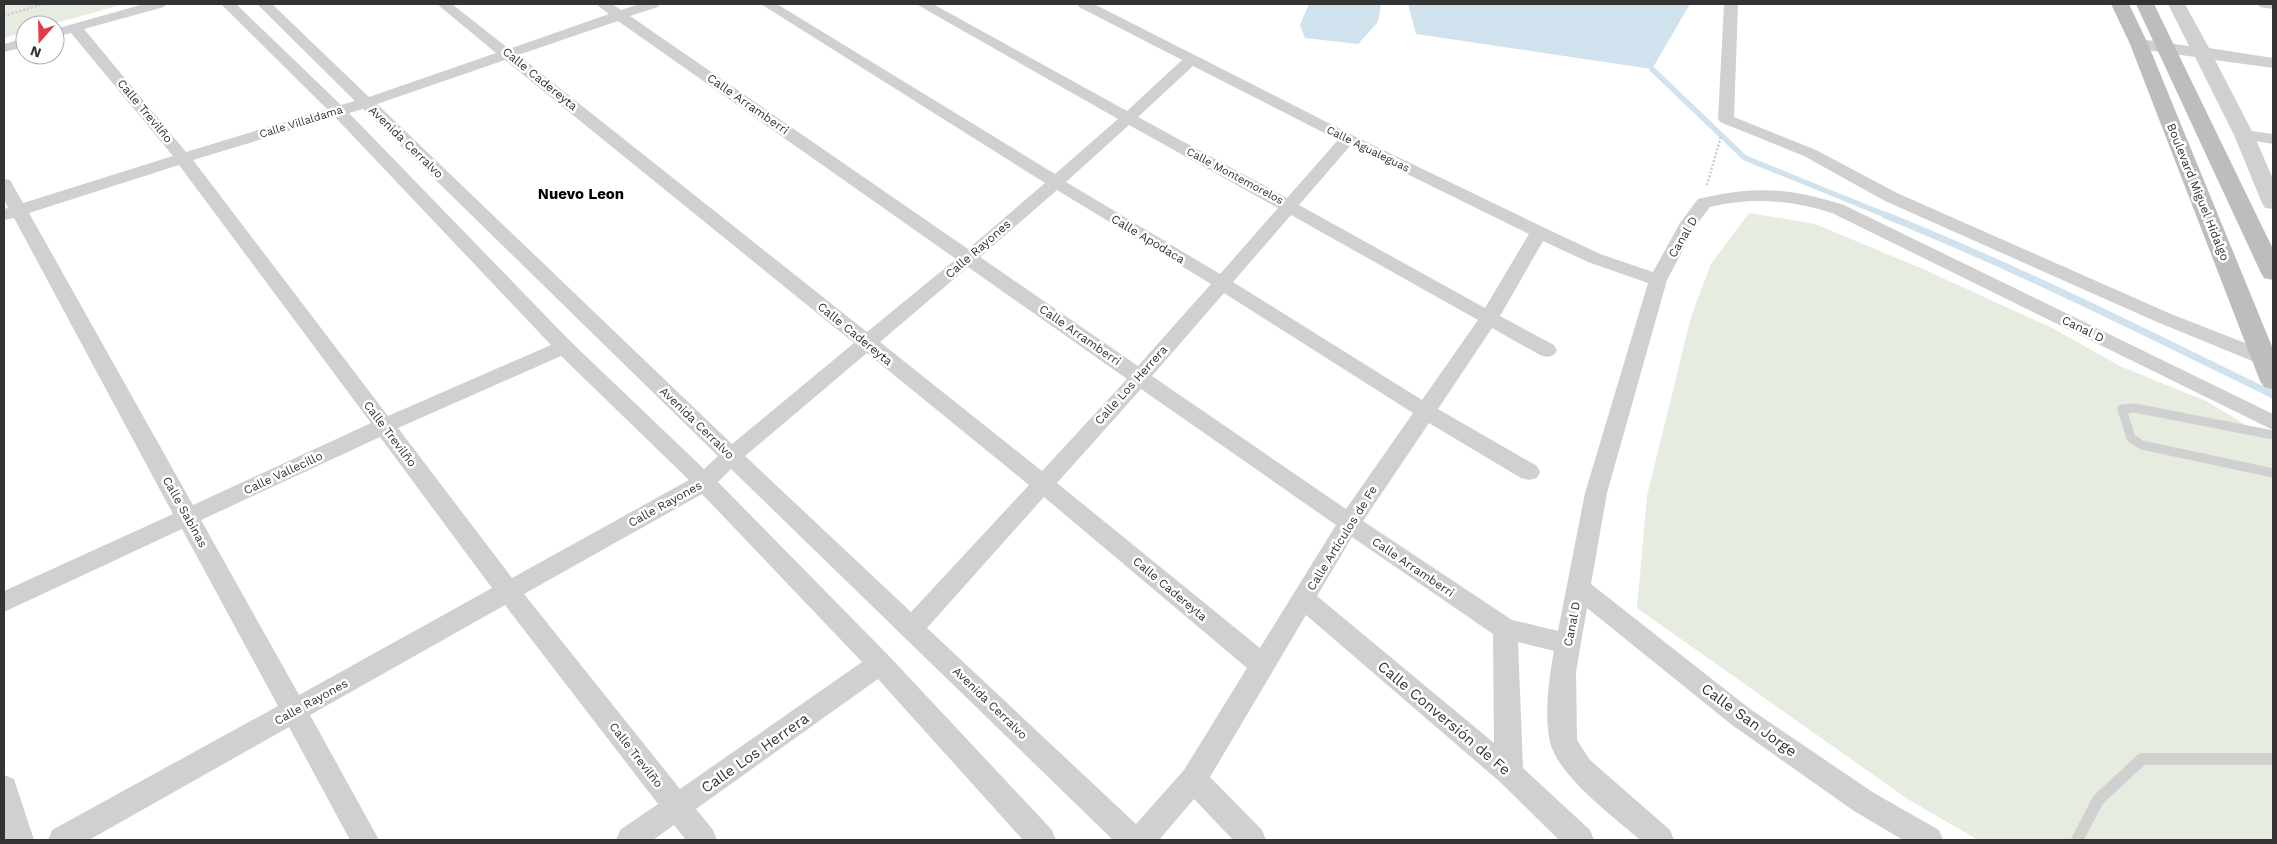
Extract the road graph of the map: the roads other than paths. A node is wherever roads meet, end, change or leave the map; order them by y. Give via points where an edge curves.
1 (159, 4) edge
2 (228, 4) edge
3 (264, 4) edge
4 (444, 4) edge
5 (603, 4) edge
6 (653, 4) edge
7 (768, 4) edge
8 (923, 4) edge
9 (1084, 4) edge
10 (1730, 4) edge
11 (2120, 4) edge
12 (2145, 4) edge
13 (2177, 4) edge
14 (2265, 4) edge
15 (2273, 5) edge
16 (620, 16) junction
17 (75, 28) junction
18 (65, 30) edge
19 (2140, 49) junction
20 (2168, 53) junction
21 (509, 54) junction
22 (2204, 58) junction
23 (1192, 59) junction
24 (2273, 63) edge
25 (2273, 74) edge
26 (365, 103) junction
27 (337, 110) junction
28 (1129, 119) junction
29 (2244, 135) junction
30 (1348, 139) junction
31 (2273, 139) edge
32 (183, 158) junction
33 (1055, 182) junction
34 (4, 184) edge
35 (2273, 203) edge
36 (1291, 207) junction
37 (11, 213) edge
38 (1539, 232) junction
39 (970, 258) junction
40 (2273, 272) edge
41 (1658, 280) junction
42 (1222, 283) junction
43 (1489, 318) junction
44 (866, 343) junction
45 (564, 347) junction
46 (1546, 350) dead end
47 (2269, 370) edge
48 (1140, 377) junction
49 (1425, 411) junction
50 (2273, 423) edge
51 (384, 426) junction
52 (2273, 435) edge
53 (730, 456) junction
54 (1529, 472) dead end
55 (2273, 473) edge
56 (704, 482) junction
57 (1042, 483) junction
58 (189, 517) junction
59 (1349, 523) junction
60 (1578, 588) junction
61 (508, 591) junction
62 (1304, 599) junction
63 (4, 602) edge
64 (912, 628) junction
65 (1505, 629) junction
66 (1568, 644) junction
67 (880, 664) junction
68 (1263, 666) junction
69 (293, 712) junction
70 (2273, 759) edge
71 (1510, 773) junction
72 (1194, 779) junction
73 (4, 788) edge
74 (677, 808) junction
75 (20, 840) edge
76 (62, 840) edge
77 (365, 840) edge
78 (630, 840) edge
79 (703, 840) edge
80 (1042, 840) edge
81 (1133, 840) edge
82 (1141, 840) edge
83 (1252, 840) edge
84 (1580, 840) edge
85 (1660, 840) edge
86 (1929, 840) edge
87 (2077, 840) edge

1 - 17 street
2 - 27 street
3 - 26 street, Avenida Cerralvo
4 - 21 street, Calle Cadereyta
5 - 16 street, Calle Arramberri
6 - 16 street, Calle Villaldama
7 - 33 street, Calle Apodaca
8 - 28 street, Calle Montemorelos
9 - 23 street, Calle Agualeguas
10 - 47 street via 1726,118 1810,153 1891,197 2127,302
11 - 19 main road, Boulevard Miguel Hidalgo
12 - 20 main road
13 - 22 street
14 - 15 street
16 - 21 street, Calle Villaldama
16 - 39 street, Calle Arramberri
17 - 18 street
17 - 32 street, Calle Trevilño
19 - 20 street
19 - 47 main road, Boulevard Miguel Hidalgo
20 - 22 street
20 - 40 main road
21 - 26 street, Calle Villaldama
21 - 44 street, Calle Cadereyta
22 - 24 street
22 - 25 street
22 - 29 street
23 - 28 street, Calle Rayones
23 - 30 street, Calle Agualeguas
26 - 27 street, Calle Villaldama
26 - 53 street, Avenida Cerralvo
27 - 32 street, Calle Villaldama
27 - 45 street
28 - 33 street, Calle Rayones
28 - 36 street, Calle Montemorelos
29 - 31 street
29 - 35 street
30 - 36 street, Calle Los Herrera
30 - 38 street, Calle Agualeguas
32 - 37 street, Calle Villaldama
32 - 51 street, Calle Trevilño
33 - 39 street, Calle Rayones
33 - 42 street, Calle Apodaca
34 - 37 street, Calle Sabinas
36 - 42 street, Calle Los Herrera
36 - 43 street, Calle Montemorelos
37 - 58 street, Calle Sabinas
38 - 41 street, Calle Agualeguas via 1594,258
38 - 43 street, Calle Artículos de Fe
39 - 44 street, Calle Rayones
39 - 48 street, Calle Arramberri
41 - 50 street, Canal D via 1704,203 1759,192 1809,199 1878,227
41 - 60 street, Canal D via 1596,493
42 - 48 street, Calle Los Herrera
42 - 49 street, Calle Apodaca
43 - 46 street, Calle Montemorelos
43 - 49 street, Calle Artículos de Fe
44 - 53 street, Calle Rayones
44 - 57 street, Calle Cadereyta
45 - 51 street, Calle Vallecillo
45 - 56 street
48 - 57 street, Calle Los Herrera
48 - 59 street, Calle Arramberri
49 - 54 street, Calle Apodaca
49 - 59 street, Calle Artículos de Fe
51 - 58 street, Calle Vallecillo
51 - 61 street, Calle Trevilño
52 - 55 lane via 2122,408 2131,438 2142,446
53 - 56 street, Calle Rayones
53 - 64 street, Avenida Cerralvo
56 - 61 street, Calle Rayones
56 - 67 street
57 - 64 street, Calle Los Herrera
57 - 68 street, Calle Cadereyta
58 - 63 street, Calle Vallecillo
58 - 69 street, Calle Sabinas
59 - 62 street, Calle Artículos de Fe
59 - 65 street, Calle Arramberri
60 - 66 street, Canal D
60 - 86 street, Calle San Jorge via 1741,717 1864,802
61 - 69 street, Calle Rayones
61 - 74 street, Calle Trevilño
62 - 68 street, Calle Artículos de Fe
62 - 71 street, Calle Conversión de Fe
64 - 81 street, Avenida Cerralvo
65 - 66 street, Calle Arramberri
65 - 71 street
66 - 85 street, Canal D via 1563,672 1564,744 1580,769
67 - 74 street, Calle Los Herrera
67 - 80 street
68 - 72 street, Calle Artículos de Fe
69 - 76 street, Calle Rayones
69 - 77 street, Calle Sabinas
70 - 87 lane via 2142,758 2098,800
71 - 84 street, Calle Conversión de Fe
72 - 82 street, Calle Artículos de Fe
72 - 83 street
73 - 75 street
74 - 78 street, Calle Los Herrera
74 - 79 street, Calle Trevilño

